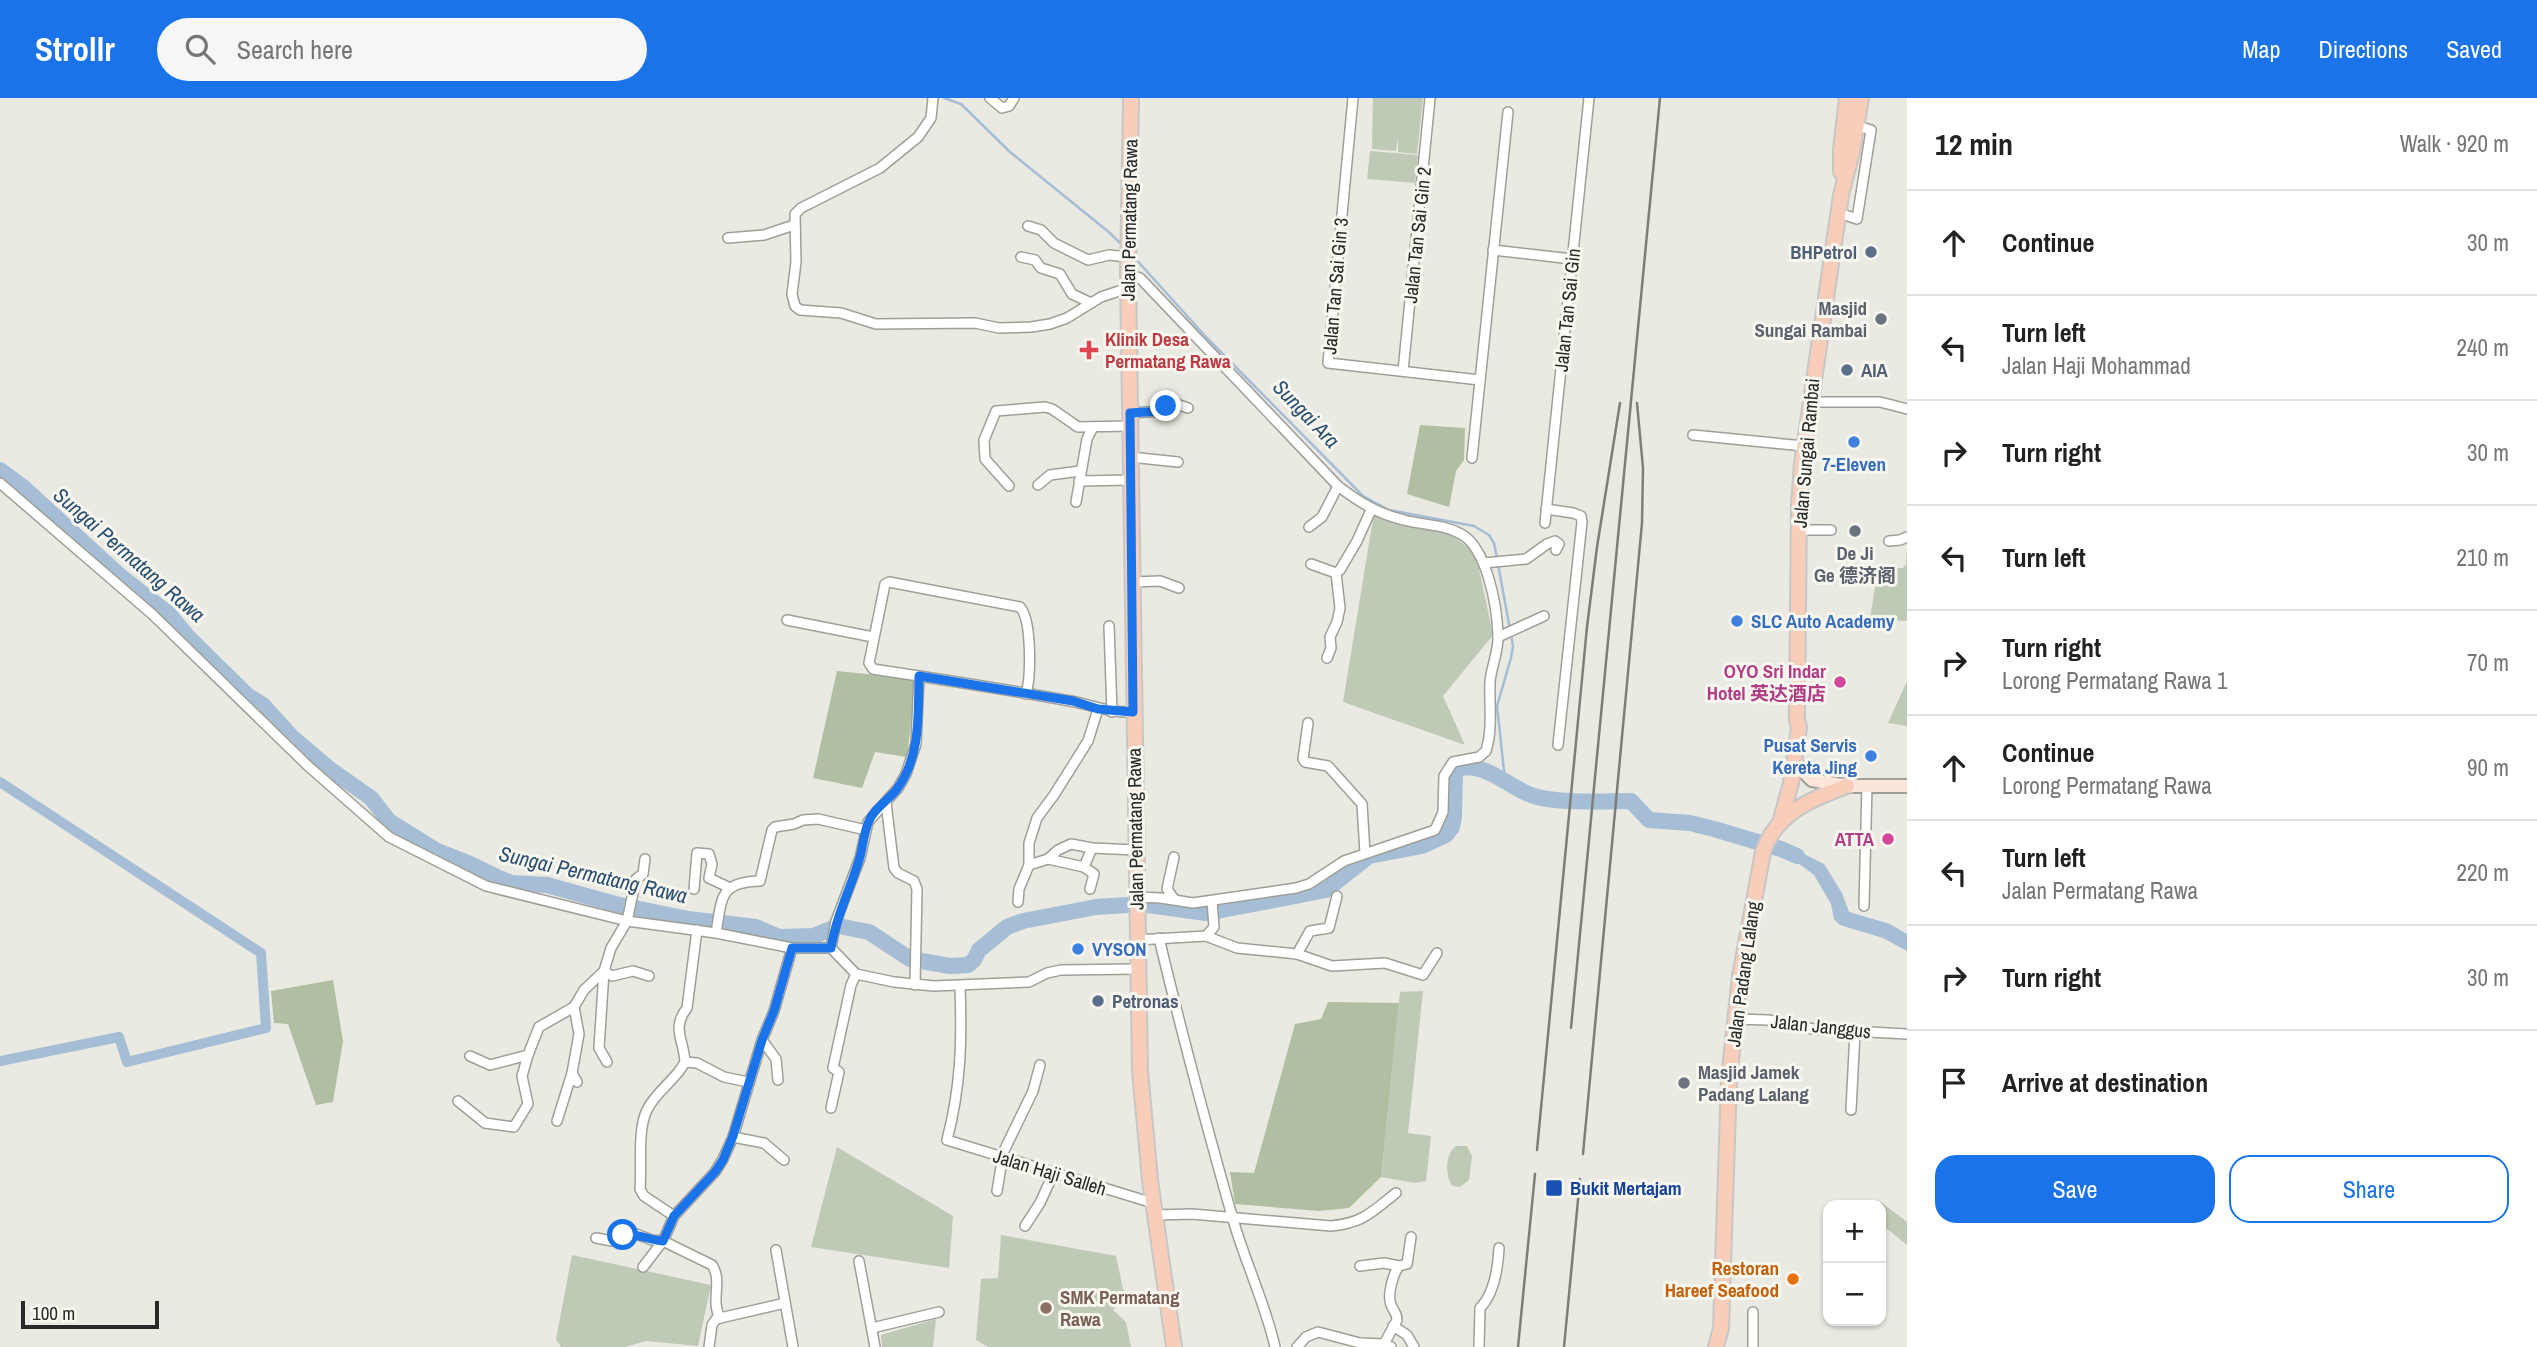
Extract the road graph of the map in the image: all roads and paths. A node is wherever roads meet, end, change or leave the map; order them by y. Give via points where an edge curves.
1 (990, 98) edge
2 (1014, 98) edge
3 (1131, 98) edge
4 (1353, 98) edge
5 (1430, 98) edge
6 (1589, 98) edge
7 (1861, 98) edge
8 (1869, 98) edge
9 (933, 99) edge
10 (1846, 101) edge
11 (1508, 113) dead end
12 (1861, 127) junction
13 (1852, 152) junction
14 (1842, 188) junction
15 (1839, 213) junction
16 (794, 225) junction
17 (1028, 226) dead end
18 (728, 238) dead end
19 (1493, 250) junction
20 (1021, 257) dead end
21 (1128, 257) junction
22 (1573, 259) junction
23 (1128, 281) junction
24 (1091, 303) junction
25 (1403, 371) junction
26 (1480, 380) junction
27 (1809, 402) junction
28 (1188, 408) dead end
29 (1907, 409) edge
30 (1130, 420) junction
31 (1093, 428) junction
32 (1693, 435) dead end
33 (1804, 446) junction
34 (1130, 457) junction
35 (1472, 458) dead end
36 (1178, 462) dead end
37 (1080, 476) junction
38 (1131, 480) junction
39 (0, 483) edge
40 (1038, 485) dead end
41 (1009, 486) dead end
42 (1338, 486) junction
43 (1076, 502) dead end
44 (1546, 509) junction
45 (1371, 510) junction
46 (1545, 523) dead end
47 (1309, 527) dead end
48 (1799, 530) junction
49 (1831, 530) dead end
50 (1907, 537) edge
51 (1889, 541) dead end
52 (1556, 550) dead end
53 (1485, 563) junction
54 (1311, 564) dead end
55 (1336, 573) junction
56 (1132, 582) junction
57 (1179, 588) dead end
58 (1544, 616) dead end
59 (787, 620) dead end
60 (1109, 626) dead end
61 (1501, 636) junction
62 (873, 637) junction
63 (1327, 658) dead end
64 (919, 676) junction
65 (1026, 694) junction
66 (1098, 709) junction
67 (1112, 712) junction
68 (1133, 712) junction
69 (1797, 720) junction
70 (1308, 723) dead end
71 (1558, 745) dead end
72 (1795, 763) junction
73 (1784, 780) joint
74 (1867, 785) junction
75 (1847, 786) junction
76 (1907, 786) edge
77 (886, 803) junction
78 (1773, 830) junction
79 (866, 831) junction
80 (1092, 848) junction
81 (1135, 850) junction
82 (1365, 853) junction
83 (1174, 857) dead end
84 (645, 859) dead end
85 (1048, 859) junction
86 (1029, 864) junction
87 (1084, 867) junction
88 (728, 887) junction
89 (1090, 888) dead end
90 (694, 889) dead end
91 (1337, 896) dead end
92 (1174, 899) junction
93 (1018, 902) dead end
94 (1136, 902) junction
95 (1213, 902) junction
96 (1864, 906) dead end
97 (628, 918) junction
98 (716, 929) junction
99 (697, 930) junction
100 (1206, 936) junction
101 (1158, 938) junction
102 (1137, 940) junction
103 (792, 948) junction
104 (831, 948) junction
105 (1437, 953) dead end
106 (1297, 954) junction
107 (1138, 969) junction
108 (604, 971) junction
109 (856, 974) junction
110 (649, 976) dead end
111 (915, 985) junction
112 (960, 986) junction
113 (574, 1007) junction
114 (1735, 1019) junction
115 (1856, 1032) junction
116 (1907, 1034) edge
117 (762, 1040) junction
118 (528, 1055) junction
119 (470, 1056) dead end
120 (607, 1062) dead end
121 (685, 1062) junction
122 (1040, 1065) dead end
123 (778, 1080) dead end
124 (748, 1082) junction
125 (458, 1101) dead end
126 (831, 1108) dead end
127 (1852, 1110) dead end
128 (558, 1121) dead end
129 (733, 1136) junction
130 (1006, 1158) junction
131 (784, 1160) dead end
132 (1054, 1172) junction
133 (997, 1191) dead end
134 (1396, 1193) dead end
135 (1154, 1209) junction
136 (674, 1216) junction
137 (1232, 1217) junction
138 (1025, 1226) dead end
139 (1411, 1237) dead end
140 (596, 1238) dead end
141 (663, 1241) junction
142 (1499, 1248) dead end
143 (776, 1250) dead end
144 (859, 1261) dead end
145 (1360, 1266) dead end
146 (1399, 1266) junction
147 (643, 1267) dead end
148 (785, 1303) junction
149 (939, 1312) dead end
150 (1753, 1312) dead end
151 (720, 1318) junction
152 (1393, 1326) junction
153 (872, 1328) junction
154 (1721, 1328) junction
155 (1387, 1346) edge
156 (709, 1347) edge
157 (793, 1347) edge
158 (875, 1347) edge
159 (1174, 1347) edge
160 (1275, 1347) edge
161 (1297, 1347) edge
162 (1414, 1347) edge
163 (1479, 1347) edge
164 (1716, 1347) edge
165 (1726, 1347) edge
166 (1753, 1347) edge

1 - 2 street via 1002,108
3 - 21 main road, Jalan Permatang Rawa
4 - 25 street, Jalan Tan Sai Gin 3 via 1328,363
5 - 25 street, Jalan Tan Sai Gin 2
6 - 22 street, Jalan Tan Sai Gin
7 - 13 main road, Jalan Sungai Rambai
8 - 12 main road
9 - 16 street via 931,118 918,137 880,168 801,208
10 - 14 main road, Jalan Sungai Rambai
11 - 19 street
12 - 13 main road
12 - 15 street via 1871,130 1857,219
13 - 14 main road, Jalan Sungai Rambai
14 - 15 main road, Jalan Sungai Rambai
15 - 27 main road, Jalan Sungai Rambai
16 - 18 street
16 - 24 street via 792,294 800,310 841,313 876,324 975,323 999,328 1050,324
17 - 21 street via 1088,260
19 - 22 street
19 - 26 street
20 - 24 street via 1060,274 1072,294
21 - 23 main road, Jalan Permatang Rawa
22 - 44 street, Jalan Tan Sai Gin
23 - 24 street
23 - 30 main road, Jalan Permatang Rawa
23 - 42 street via 1140,278
25 - 26 street, Jalan Tan Sai Gin 3
26 - 35 street
27 - 29 street via 1880,402
27 - 33 main road, Jalan Sungai Rambai
28 - 30 street via 1173,403 1158,413
30 - 31 street
30 - 34 main road, Jalan Permatang Rawa
31 - 37 street
31 - 41 street via 1078,427 1045,407 996,411 984,440 985,459
32 - 33 street
33 - 48 main road, Jalan Sungai Rambai
34 - 36 street
34 - 38 main road, Jalan Permatang Rawa
37 - 38 street
37 - 40 street via 1050,475
37 - 43 street
38 - 56 main road, Jalan Permatang Rawa
39 - 97 street via 152,614 307,765 389,837 486,886
42 - 45 street
42 - 47 street via 1322,517
44 - 46 street, Jalan Tan Sai Gin
44 - 71 street via 1573,513 1583,522
45 - 53 street via 1462,534
45 - 55 street
48 - 49 street
48 - 69 main road, Jalan Sungai Rambai
50 - 51 street
52 - 53 street via 1559,544 1555,541 1526,559
53 - 61 street
54 - 55 street
55 - 63 street via 1340,608
56 - 57 street via 1160,581
56 - 68 main road, Jalan Permatang Rawa
58 - 61 street
59 - 62 street
60 - 67 street
61 - 82 street via 1490,679 1492,723 1486,751 1453,762 1444,776 1443,812 1435,830
62 - 64 street via 869,663 873,669
62 - 65 street via 889,582 1020,607 1027,620
64 - 65 street
64 - 77 street via 916,744 906,774
65 - 66 street
66 - 67 street
66 - 86 street via 1088,741 1037,818 1029,843
67 - 68 street
68 - 81 main road, Jalan Permatang Rawa
69 - 72 main road, Jalan Sungai Rambai
69 - 73 main road, Jalan Sungai Rambai via 1792,725
70 - 82 street via 1303,759 1334,770 1362,804
72 - 75 street via 1812,780
72 - 78 main road, Jalan Sungai Rambai
73 - 78 main road, Jalan Padang Lalang
74 - 75 street
74 - 76 street
74 - 96 street
75 - 78 main road via 1805,803
77 - 79 street via 873,814
77 - 111 street via 894,868 914,881 917,889
78 - 114 main road, Jalan Padang Lalang via 1763,852
79 - 88 street via 818,819 775,827 760,881
79 - 104 street
80 - 81 street
80 - 85 street via 1071,844
80 - 87 street
81 - 94 main road, Jalan Permatang Rawa
82 - 95 street via 1309,884
83 - 92 street via 1167,889
84 - 97 street
85 - 86 street
85 - 87 street
86 - 93 street
87 - 89 street via 1094,874
88 - 90 street via 709,878 709,854 696,853
88 - 98 street
91 - 106 street via 1329,928 1311,930
92 - 94 street
92 - 95 street
94 - 102 main road, Jalan Permatang Rawa
95 - 100 street via 1214,927
97 - 99 street
97 - 108 street via 611,947
98 - 99 street
98 - 103 street
99 - 121 street via 687,1008 678,1025
100 - 101 street
100 - 106 street via 1237,948
101 - 102 street
101 - 137 street
102 - 107 main road, Jalan Permatang Rawa
103 - 104 street
103 - 117 street
104 - 109 street
105 - 106 street via 1423,975 1385,962 1332,966
107 - 112 street via 1061,970 1029,982
107 - 135 main road, Jalan Permatang Rawa via 1140,1071
108 - 110 street via 612,976 633,971
108 - 113 street
108 - 120 street via 599,1048
109 - 111 street
109 - 126 street via 834,1068 839,1072
111 - 112 street
112 - 130 street, Jalan Haji Salleh via 957,1102 947,1140
113 - 118 street via 539,1027
113 - 128 street via 579,1034 574,1077
114 - 115 street, Jalan Janggus
114 - 154 main road, Jalan Padang Lalang via 1727,1106
115 - 116 street, Jalan Janggus
115 - 127 street
117 - 123 street via 776,1059
117 - 124 street
118 - 119 street via 490,1065
118 - 125 street via 522,1076 528,1104 514,1127 485,1123
121 - 124 street
121 - 136 street via 660,1090 642,1124 640,1189
122 - 130 street
124 - 129 street
129 - 131 street via 764,1143
129 - 136 street via 715,1172
130 - 132 street, Jalan Haji Salleh
130 - 133 street
132 - 135 street, Jalan Haji Salleh
132 - 138 street
134 - 137 street, Jalan Haji Salleh via 1355,1223 1343,1225
135 - 137 street, Jalan Haji Salleh
135 - 159 main road, Jalan Permatang Rawa
136 - 141 street
137 - 160 street
139 - 146 street via 1407,1264
140 - 141 street via 612,1241 636,1234
141 - 147 street
141 - 151 street via 712,1265 717,1272 714,1299
142 - 163 street via 1495,1281 1480,1308
143 - 148 street
144 - 153 street
145 - 146 street
146 - 152 street via 1390,1301 1398,1316
148 - 151 street
148 - 157 street
149 - 153 street
150 - 166 street
151 - 156 street via 712,1325
152 - 155 street
152 - 162 street via 1407,1335
153 - 158 street
154 - 164 main road, Jalan Padang Lalang
154 - 165 main road, Jalan Padang Lalang
155 - 161 street via 1312,1333

